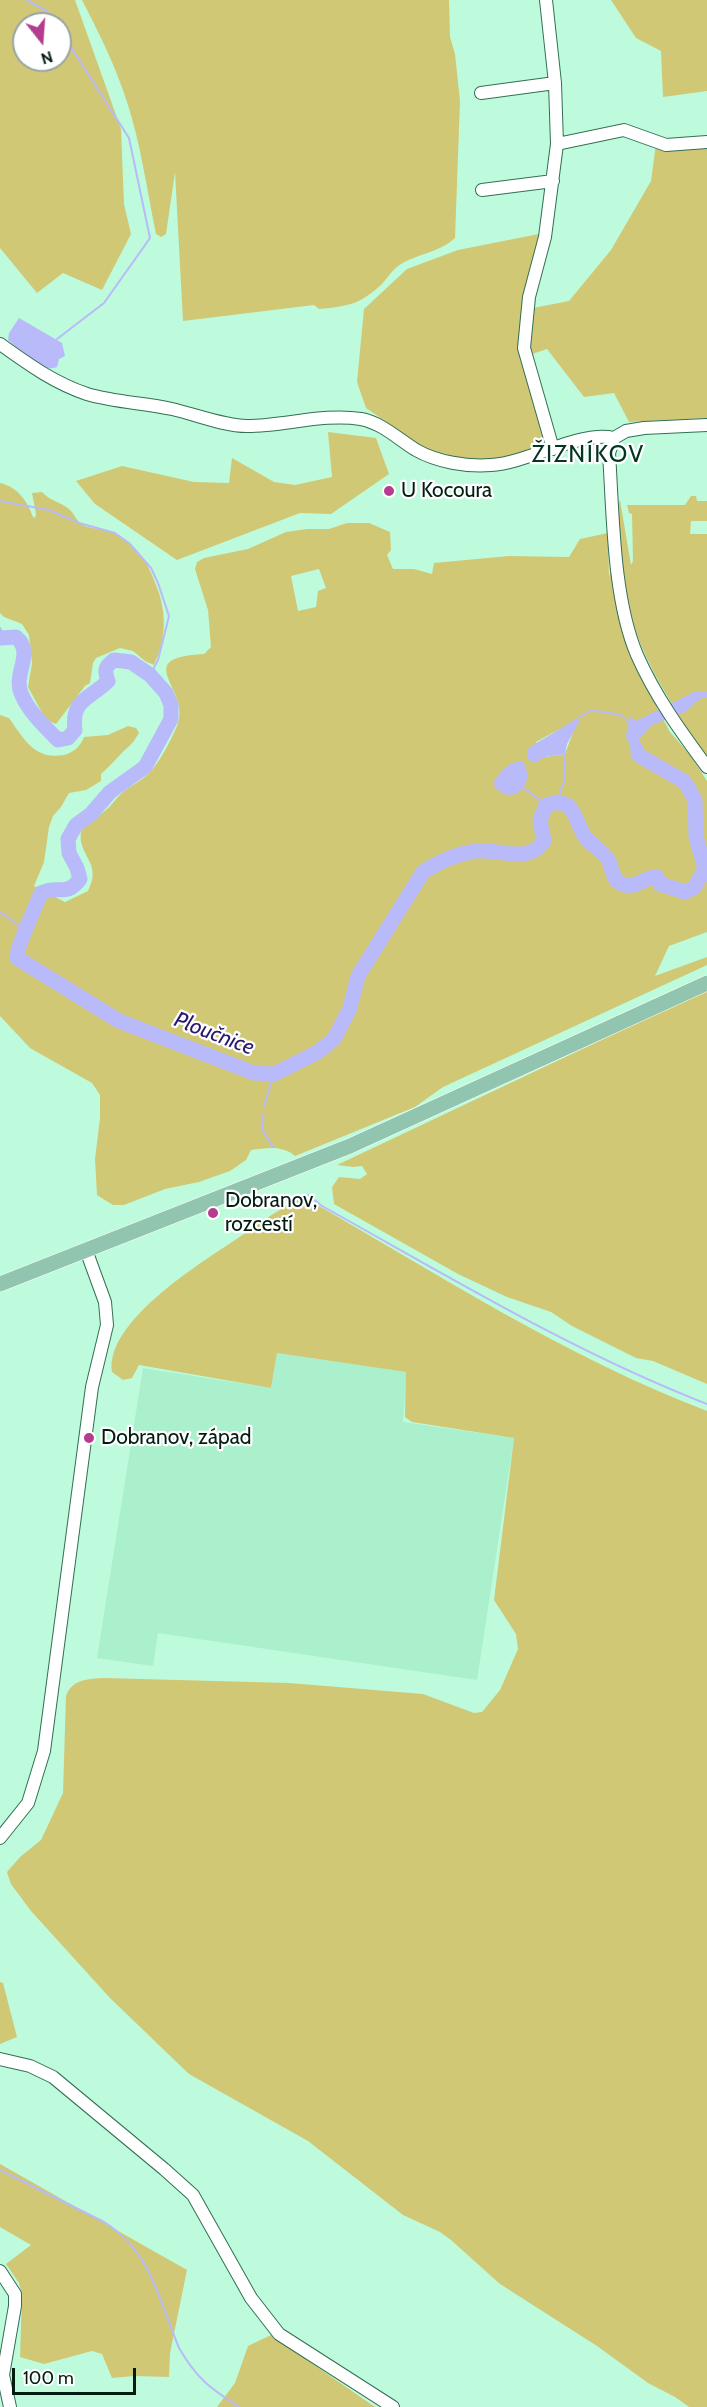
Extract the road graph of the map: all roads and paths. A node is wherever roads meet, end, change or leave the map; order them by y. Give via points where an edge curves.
1 (546, 0) edge
2 (555, 83) junction
3 (481, 93) dead end
4 (707, 142) edge
5 (557, 144) junction
6 (554, 181) junction
7 (482, 190) dead end
8 (0, 344) edge
9 (707, 425) edge
10 (614, 438) junction
11 (553, 449) junction
12 (707, 767) edge
13 (707, 983) edge
14 (86, 1250) junction
15 (0, 1284) edge
16 (0, 1838) edge
17 (0, 2059) edge
18 (0, 2271) edge
19 (10, 2407) edge
20 (393, 2407) edge

1 - 2 street
2 - 3 street
2 - 5 street
4 - 5 street via 666,145 624,130
5 - 6 street
6 - 7 street
6 - 11 street via 545,237 529,297 524,348
8 - 11 street via 45,376 87,394 243,426 362,419 381,426 417,451 470,465 492,465
9 - 10 street via 644,428
10 - 11 street via 580,440
10 - 12 street via 609,453 622,606 637,654 661,702
13 - 14 main road via 350,1146
14 - 15 main road
14 - 16 street via 105,1302 107,1325 92,1387 44,1751 28,1803
17 - 20 street via 30,2066 53,2077 164,2169 193,2195 251,2298 279,2334
18 - 19 street via 15,2295 3,2375

